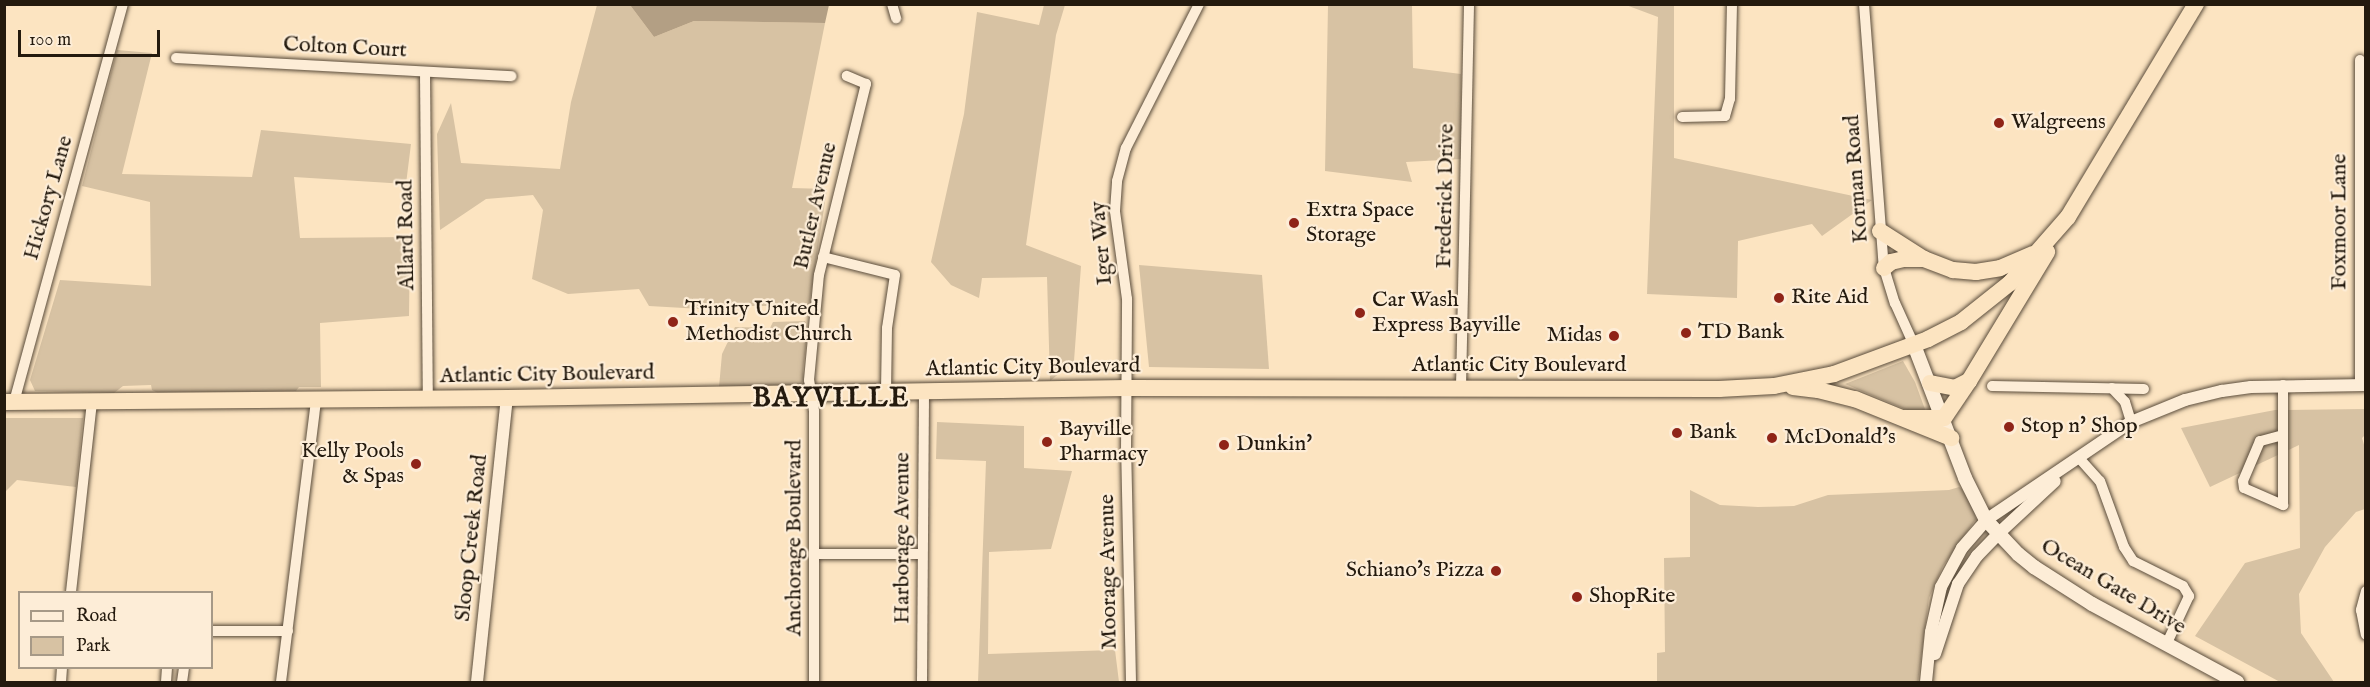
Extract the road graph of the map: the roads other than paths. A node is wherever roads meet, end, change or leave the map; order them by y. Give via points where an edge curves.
1 (123, 4) edge
2 (892, 4) edge
3 (1199, 4) edge
4 (1469, 4) edge
5 (1732, 4) edge
6 (1864, 4) edge
7 (2196, 4) edge
8 (896, 18) dead end
9 (176, 58) dead end
10 (2360, 60) dead end
11 (425, 72) junction
12 (512, 76) dead end
13 (847, 76) dead end
14 (1682, 117) dead end
15 (2068, 217) junction
16 (1880, 231) junction
17 (2039, 251) junction
18 (823, 257) junction
19 (1924, 259) junction
20 (1884, 268) junction
21 (1914, 345) junction
22 (1969, 381) junction
23 (1930, 382) junction
24 (2363, 385) edge
25 (1774, 386) junction
26 (1992, 386) dead end
27 (2283, 386) junction
28 (1461, 387) junction
29 (1127, 388) junction
30 (2112, 388) junction
31 (2144, 388) dead end
32 (886, 393) junction
33 (924, 393) junction
34 (812, 394) junction
35 (428, 398) junction
36 (507, 398) junction
37 (316, 400) junction
38 (9, 402) edge
39 (92, 402) junction
40 (1904, 418) junction
41 (1944, 418) junction
42 (2131, 422) junction
43 (2283, 435) junction
44 (1951, 438) junction
45 (2076, 460) junction
46 (1986, 520) junction
47 (1999, 533) junction
48 (815, 554) junction
49 (922, 554) junction
50 (70, 591) edge
51 (2366, 591) edge
52 (213, 631) edge
53 (288, 631) junction
54 (2366, 635) edge
55 (2166, 645) junction
56 (281, 682) edge
57 (477, 682) edge
58 (814, 682) edge
59 (922, 682) edge
60 (1131, 682) edge
61 (1927, 682) edge
62 (2237, 682) edge

1 - 38 street, Hickory Lane
2 - 8 street
3 - 29 street, Iger Way via 1120,167 1115,211 1127,299
4 - 28 street, Frederick Drive
5 - 14 street via 1730,99 1725,116
6 - 16 street, Korman Road
7 - 15 highway
9 - 11 street, Colton Court
10 - 24 street, Foxmoor Lane
11 - 12 street, Colton Court
11 - 35 street, Allard Road
13 - 18 street, Butler Avenue via 866,84
15 - 17 highway
15 - 22 highway
16 - 19 highway
16 - 20 street, Korman Road
17 - 19 highway via 1976,272 1953,270
17 - 21 highway via 2010,283 1961,322
18 - 32 street via 895,275 887,328
18 - 34 street, Butler Avenue via 814,315 809,380
19 - 20 highway via 1904,259
20 - 21 street, Korman Road
21 - 23 main road, Ocean Gate Drive
21 - 25 highway via 1834,374
22 - 23 highway via 1955,388
22 - 41 highway
23 - 41 main road, Ocean Gate Drive
24 - 27 street
25 - 28 highway, Atlantic City Boulevard
25 - 40 highway via 1837,393
26 - 30 street
27 - 42 street via 2222,391 2185,400
27 - 43 street
28 - 29 highway, Atlantic City Boulevard
29 - 33 highway, Atlantic City Boulevard
29 - 60 street, Moorage Avenue
30 - 31 street
30 - 42 street via 2125,402
32 - 33 highway, Atlantic City Boulevard
32 - 34 highway, Atlantic City Boulevard
33 - 49 street, Harborage Avenue
34 - 36 highway, Atlantic City Boulevard
34 - 48 street, Anchorage Boulevard
35 - 36 highway, Atlantic City Boulevard
35 - 37 highway, Atlantic City Boulevard
36 - 57 street, Sloop Creek Road
37 - 39 highway, Atlantic City Boulevard
37 - 53 street
38 - 39 highway, Atlantic City Boulevard
39 - 50 street
40 - 41 highway
40 - 44 highway
41 - 44 main road, Ocean Gate Drive
42 - 45 street
43 - 43 street via 2283,447 2283,505 2244,488 2243,481 2260,441
44 - 46 main road, Ocean Gate Drive
45 - 46 street
45 - 47 street
45 - 55 street via 2100,481 2133,561 2182,586 2189,596
46 - 47 main road, Ocean Gate Drive
46 - 61 street via 1962,548 1941,587 1931,632
47 - 55 main road, Ocean Gate Drive via 2055,582
47 - 61 street via 1977,556 1959,584 1941,629
48 - 49 street
48 - 58 street, Anchorage Boulevard
49 - 59 street, Harborage Avenue
51 - 54 street via 2361,610
52 - 53 street
53 - 56 street
55 - 62 main road, Ocean Gate Drive

